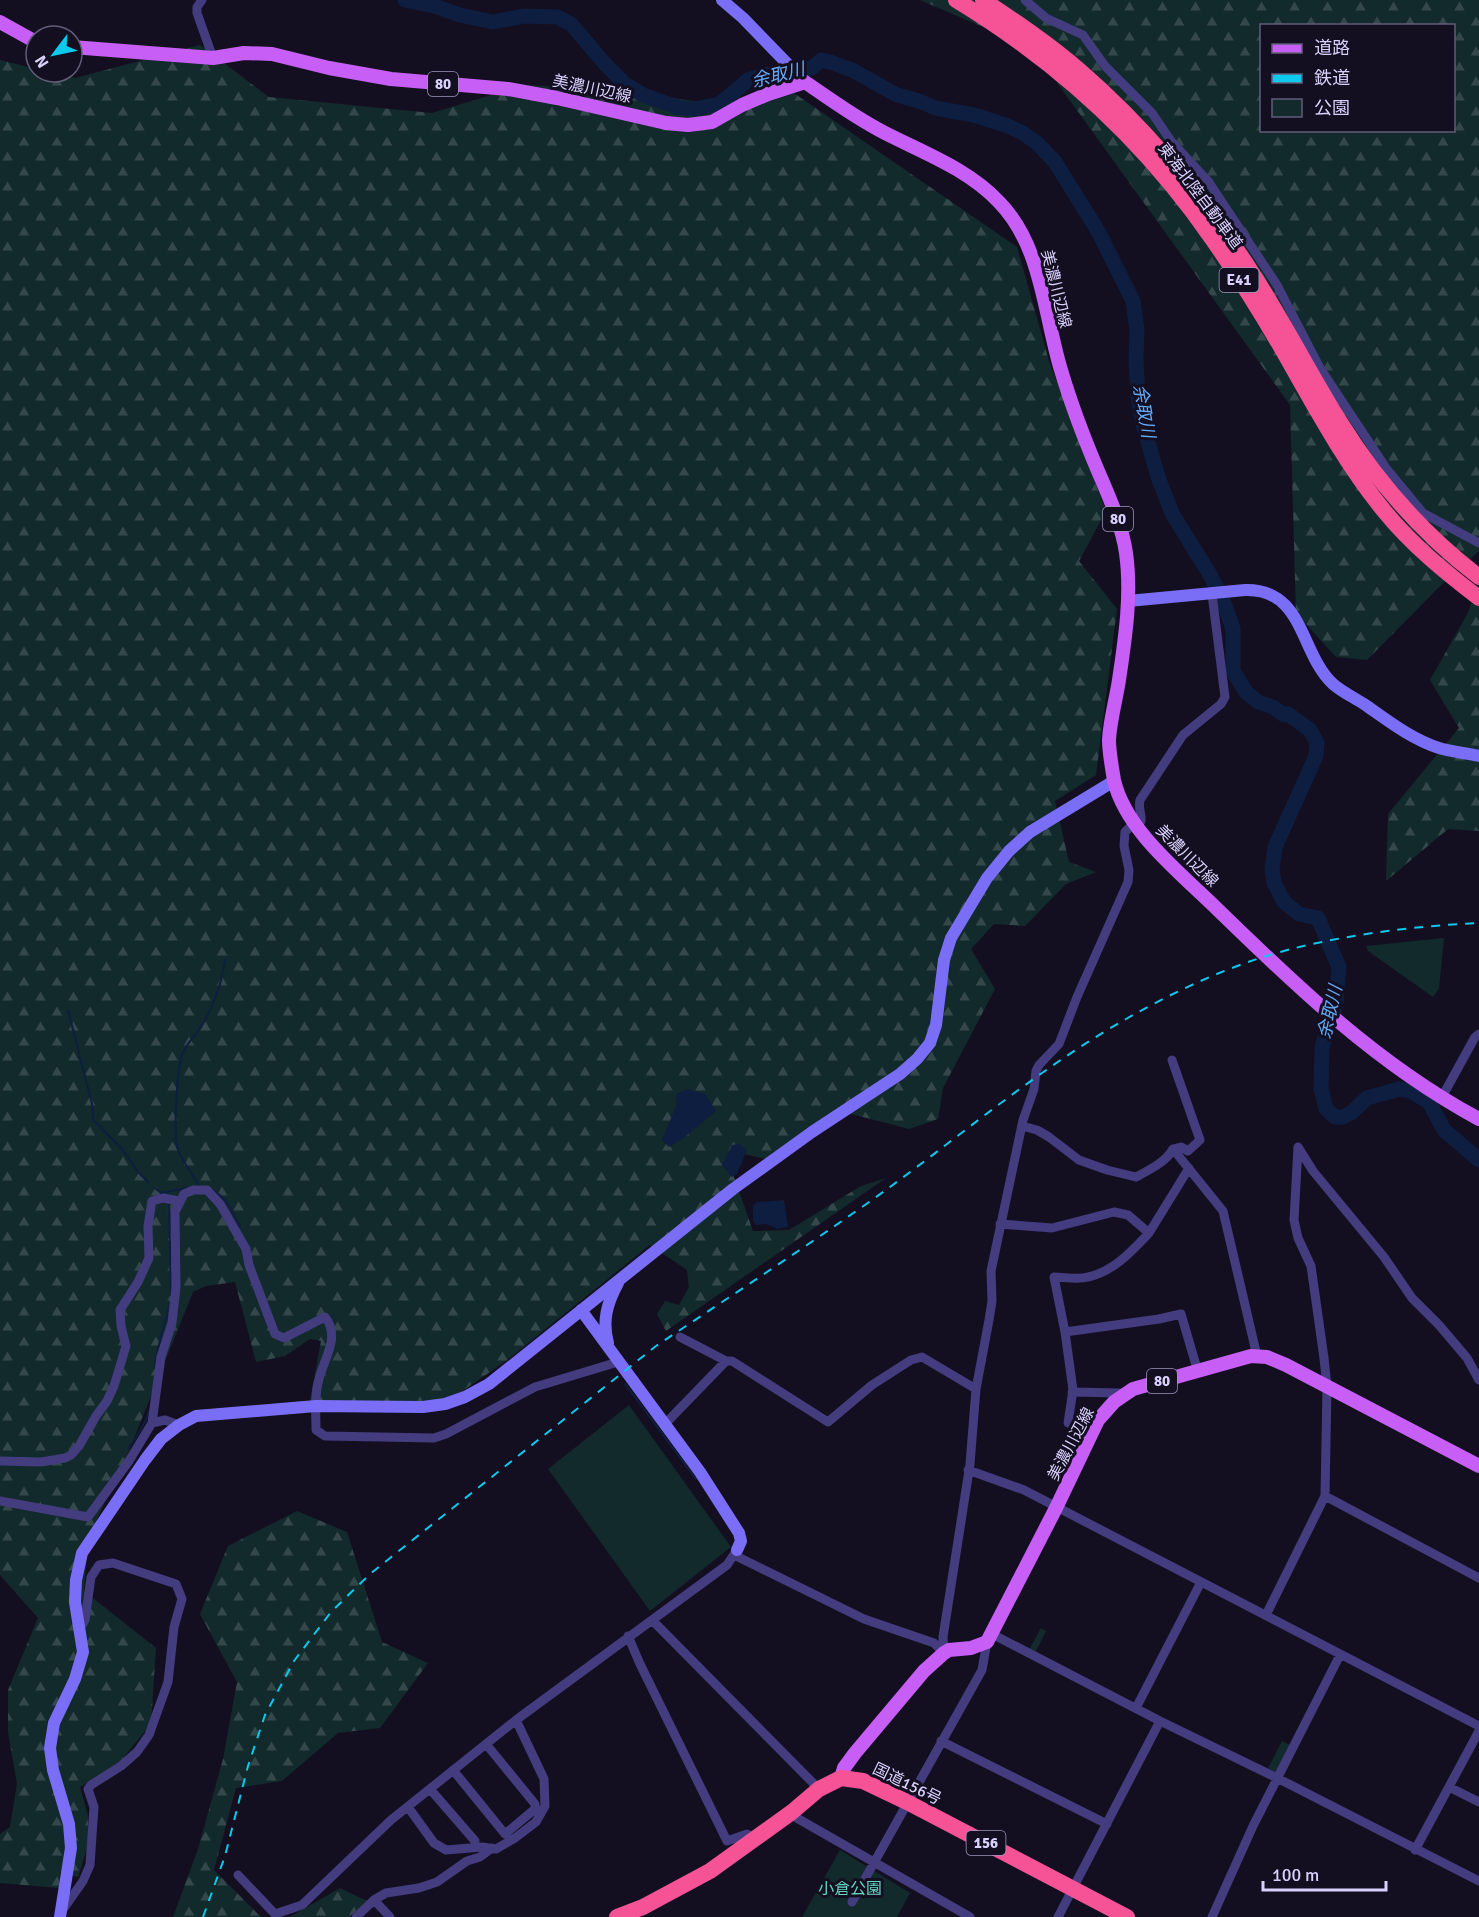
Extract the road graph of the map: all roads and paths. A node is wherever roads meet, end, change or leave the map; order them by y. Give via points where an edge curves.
1 (202, 0) edge
2 (722, 0) edge
3 (956, 0) edge
4 (983, 0) edge
5 (1025, 0) edge
6 (0, 22) edge
7 (24, 35) edge
8 (84, 47) edge
9 (213, 58) junction
10 (802, 79) junction
11 (1479, 543) edge
12 (1479, 577) edge
13 (1217, 593) junction
14 (1479, 598) edge
15 (1128, 601) junction
16 (1479, 756) edge
17 (1114, 782) junction
18 (1134, 824) junction
19 (1479, 1034) edge
20 (1172, 1060) dead end
21 (1442, 1097) junction
22 (1479, 1119) edge
23 (1022, 1126) junction
24 (1173, 1149) junction
25 (1189, 1168) junction
26 (179, 1201) junction
27 (1000, 1224) junction
28 (1149, 1233) junction
29 (622, 1277) junction
30 (581, 1310) junction
31 (1065, 1332) junction
32 (680, 1337) dead end
33 (609, 1350) junction
34 (1257, 1356) junction
35 (726, 1361) junction
36 (618, 1362) junction
37 (1198, 1372) junction
38 (1479, 1380) edge
39 (1326, 1387) junction
40 (976, 1389) junction
41 (1072, 1392) junction
42 (1123, 1396) junction
43 (316, 1406) junction
44 (152, 1423) junction
45 (665, 1424) junction
46 (179, 1425) junction
47 (1096, 1426) junction
48 (0, 1461) edge
49 (1479, 1466) edge
50 (968, 1470) junction
51 (1325, 1496) junction
52 (0, 1501) edge
53 (1056, 1508) junction
54 (736, 1552) junction
55 (1479, 1578) edge
56 (1201, 1582) junction
57 (1266, 1615) junction
58 (652, 1620) junction
59 (80, 1628) junction
60 (628, 1636) junction
61 (989, 1638) junction
62 (944, 1653) junction
63 (1340, 1655) junction
64 (1136, 1708) junction
65 (516, 1720) junction
66 (1160, 1721) junction
67 (1479, 1726) edge
68 (1479, 1731) edge
69 (942, 1741) junction
70 (486, 1744) junction
71 (453, 1770) junction
72 (841, 1778) junction
73 (1277, 1778) junction
74 (1449, 1787) junction
75 (430, 1789) junction
76 (819, 1789) junction
77 (907, 1802) junction
78 (1479, 1802) edge
79 (408, 1807) junction
80 (792, 1812) junction
81 (1107, 1824) junction
82 (515, 1825) junction
83 (755, 1838) junction
84 (475, 1841) dead end
85 (490, 1849) junction
86 (1415, 1850) junction
87 (875, 1862) junction
88 (238, 1875) dead end
89 (1479, 1881) edge
90 (1072, 1888) junction
91 (374, 1900) junction
92 (852, 1902) dead end
93 (61, 1915) edge
94 (356, 1917) edge
95 (390, 1917) edge
96 (617, 1917) edge
97 (970, 1917) edge
98 (1058, 1917) edge
99 (1127, 1917) edge
100 (1212, 1917) edge

1 - 9 street via 196,7 197,14
2 - 10 street
3 - 14 highway, 東海北陸自動車道 / E41 via 1018,40 1071,81 1144,152 1213,239 1333,437 1385,512 1431,560
4 - 12 highway, 東海北陸自動車道 / E41 via 1078,69 1151,140 1253,274 1369,465 1419,525
5 - 11 street via 1046,18 1083,35 1105,66 1152,113 1171,141 1208,181 1277,285 1320,368 1386,468 1423,513
6 - 7 main road
8 - 9 main road, 美濃川辺線 / 80
9 - 10 main road, 美濃川辺線 / 80 via 272,54 391,79 508,89 688,125 712,122
10 - 15 main road, 美濃川辺線 / 80 via 881,132 979,184 1000,202 1018,226 1036,270 1052,342 1074,411 1117,516 1126,553
13 - 15 street
13 - 16 street via 1269,593 1292,613 1332,683 1420,740 1438,748
13 - 18 street via 1225,697 1183,735 1140,800 1141,821
15 - 17 main road, 美濃川辺線 / 80 via 1109,741
17 - 18 main road, 美濃川辺線 / 80
17 - 29 street via 1030,832 987,878 951,938 944,960 936,1025 930,1043 917,1059 733,1189
18 - 21 main road, 美濃川辺線 / 80 via 1151,845 1317,1004 1388,1062
18 - 23 street via 1125,832 1128,882 1059,1044 1036,1071
19 - 21 street
20 - 24 street via 1200,1140 1188,1151
21 - 22 main road, 美濃川辺線 / 80
23 - 24 street via 1049,1137 1079,1160 1136,1177
23 - 27 street
24 - 25 street
25 - 28 street
25 - 34 street via 1223,1211
26 - 43 street via 193,1190 207,1190 220,1204 246,1249 275,1334 284,1338 325,1317 329,1322 332,1342 318,1379
26 - 44 street via 175,1212 176,1287 172,1323 161,1357
26 - 48 street via 152,1201 149,1258 120,1310 126,1346 107,1401 79,1446 71,1455 58,1459 32,1463
27 - 28 street via 1052,1228 1114,1212 1128,1215
27 - 40 street via 991,1271 992,1301
28 - 31 street via 1108,1270 1086,1278 1054,1277
29 - 30 street
29 - 33 street via 604,1317
30 - 33 street
30 - 43 street via 489,1384 465,1397 423,1407
31 - 37 street via 1181,1314
31 - 41 street
32 - 35 street
33 - 36 street
34 - 37 main road, 美濃川辺線 / 80
34 - 39 main road via 1286,1365
35 - 40 street via 828,1422 872,1385 922,1357
35 - 45 street
36 - 43 street via 536,1387 434,1438 325,1436 316,1430
36 - 45 street
37 - 42 main road, 美濃川辺線 / 80 via 1133,1389
38 - 39 street via 1467,1358 1412,1298 1384,1257 1313,1172 1298,1147 1294,1220 1311,1266
39 - 49 main road
39 - 51 street
40 - 50 street
41 - 42 street
41 - 47 street via 1068,1423
42 - 47 main road, 美濃川辺線 / 80
43 - 46 street via 196,1416
44 - 46 street via 165,1419
44 - 52 street via 88,1517
45 - 54 street via 739,1533 741,1542
46 - 59 street via 161,1439 145,1460 82,1553 75,1602
47 - 53 main road, 美濃川辺線 / 80
50 - 53 street via 1024,1490
50 - 62 street via 943,1637
51 - 55 street
51 - 57 street
53 - 56 street
53 - 61 main road, 美濃川辺線 / 80
54 - 58 street via 727,1565
54 - 62 street via 864,1619 934,1643
56 - 57 street
56 - 64 street
57 - 63 street
58 - 60 street
58 - 76 street
59 - 93 street via 80,1667 54,1723 50,1748 71,1848
59 - 93 street via 85,1620 91,1577 99,1565 112,1563 176,1584 182,1599 174,1627 168,1682 149,1735 137,1752 88,1789 94,1807 90,1865
60 - 65 street
60 - 83 street via 727,1841 747,1834
61 - 62 main road via 971,1648
61 - 64 street
61 - 69 street via 982,1670
62 - 72 main road via 855,1753
63 - 67 street
63 - 73 street
64 - 66 street
65 - 70 street
65 - 85 street via 544,1779 545,1806 536,1822 515,1838
66 - 73 street
66 - 81 street
68 - 74 street
69 - 77 street
69 - 81 street
70 - 71 street
70 - 82 street via 536,1804
71 - 75 street
71 - 82 street via 505,1834
72 - 76 highway
72 - 77 highway, 国道156号 / 156 via 863,1781
73 - 86 street
73 - 100 street
74 - 78 street
74 - 86 street
75 - 79 street
75 - 84 street
76 - 80 highway
77 - 87 street
77 - 90 highway, 国道156号 / 156
79 - 85 street via 434,1843 446,1850
79 - 88 street via 302,1905 275,1914
80 - 83 highway
80 - 87 street
81 - 90 street
82 - 85 street via 518,1830
83 - 96 highway via 684,1886
85 - 91 street via 437,1882 386,1893
86 - 89 street
87 - 92 street
87 - 97 street
90 - 98 street
90 - 99 highway, 国道156号 / 156
91 - 94 street
91 - 95 street

